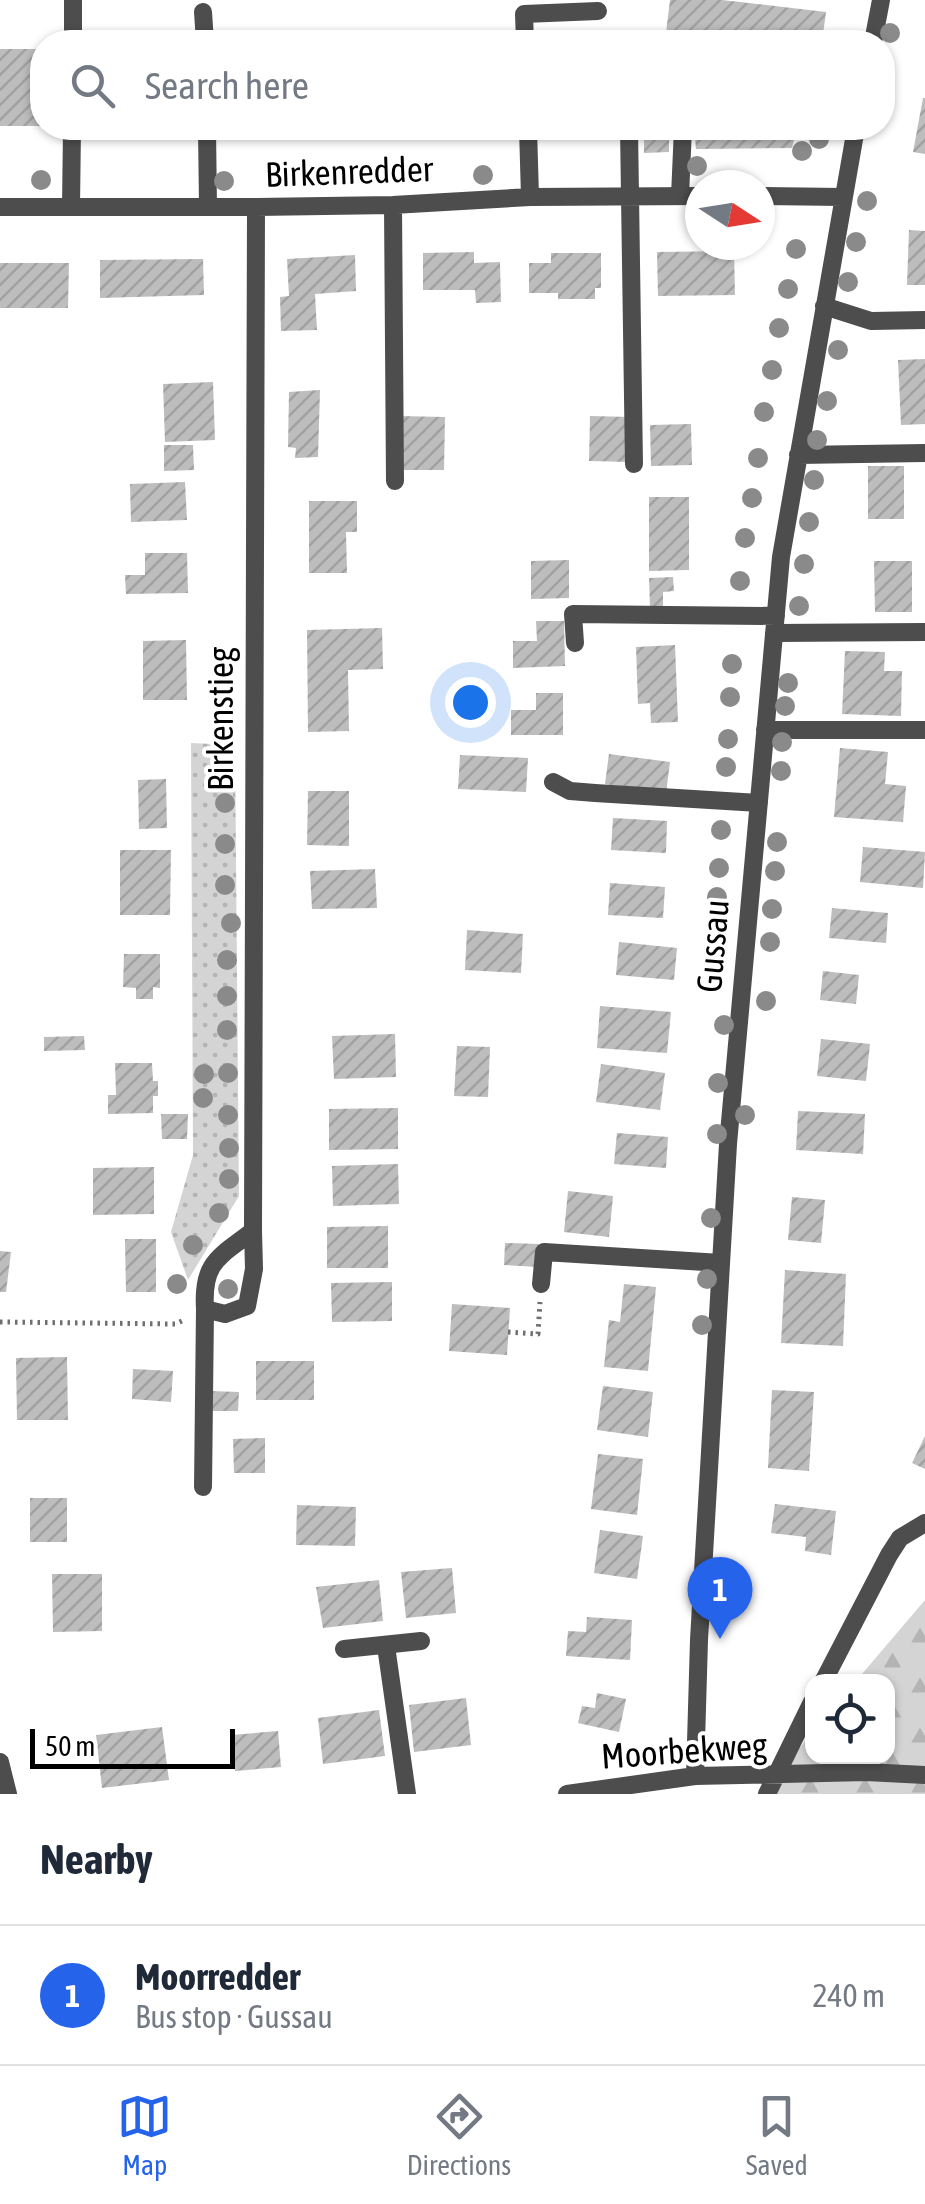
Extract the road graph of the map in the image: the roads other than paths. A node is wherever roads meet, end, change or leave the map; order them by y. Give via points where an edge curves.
1 (73, 0) edge
2 (881, 0) edge
3 (522, 7) edge
4 (598, 11) dead end
5 (203, 12) dead end
6 (73, 30) edge
7 (204, 30) edge
8 (875, 30) edge
9 (72, 140) edge
10 (207, 140) edge
11 (528, 140) edge
12 (629, 140) edge
13 (682, 140) edge
14 (854, 140) edge
15 (630, 195) junction
16 (680, 196) junction
17 (685, 196) edge
18 (775, 196) edge
19 (530, 197) junction
20 (843, 197) junction
21 (393, 205) junction
22 (208, 207) junction
23 (256, 207) junction
24 (0, 208) edge
25 (71, 208) junction
26 (824, 306) junction
27 (925, 320) edge
28 (925, 453) edge
29 (798, 454) junction
30 (634, 464) dead end
31 (395, 481) dead end
32 (775, 625) junction
33 (925, 632) edge
34 (574, 643) dead end
35 (766, 730) junction
36 (925, 730) edge
37 (553, 782) dead end
38 (759, 803) junction
39 (253, 1231) junction
40 (721, 1263) junction
41 (541, 1284) road end
42 (205, 1309) junction
43 (204, 1487) dead end
44 (925, 1523) edge
45 (420, 1641) dead end
46 (386, 1646) junction
47 (344, 1649) dead end
48 (827, 1674) edge
49 (805, 1716) edge
50 (0, 1762) edge
51 (925, 1774) edge
52 (695, 1776) junction
53 (776, 1776) junction
54 (8, 1794) edge
55 (407, 1794) edge
56 (567, 1794) edge
57 (768, 1794) edge

1 - 6 street
2 - 8 street
3 - 4 street
5 - 7 street
9 - 25 street
10 - 22 street
11 - 19 street
12 - 15 street
13 - 16 street
14 - 20 street, Gussau
15 - 16 street, Birkenredder
15 - 19 street, Birkenredder
15 - 30 street
16 - 17 street, Birkenredder
18 - 20 street
19 - 21 street, Birkenredder
20 - 26 street, Gussau
21 - 23 street, Birkenredder
21 - 31 street
22 - 23 street, Birkenredder
22 - 25 street, Birkenredder
23 - 39 street, Birkenstieg
24 - 25 street, Birkenredder
26 - 27 street via 871,321
26 - 29 street, Gussau
28 - 29 street
29 - 32 street, Gussau
32 - 33 street
32 - 34 street via 573,614
32 - 35 street, Gussau
35 - 36 street
35 - 38 street, Gussau
37 - 38 street via 595,793
38 - 40 street, Gussau
39 - 42 street via 214,1261 203,1284
39 - 42 street, Birkenstieg via 247,1306 225,1314
40 - 41 street via 544,1252
40 - 52 street, Gussau
42 - 43 street
44 - 48 street via 900,1538
45 - 46 street
46 - 47 street
46 - 55 street
49 - 53 street
50 - 54 street
51 - 53 street, Moorbekweg
52 - 53 street, Moorbekweg
52 - 56 street, Moorbekweg
53 - 57 street

